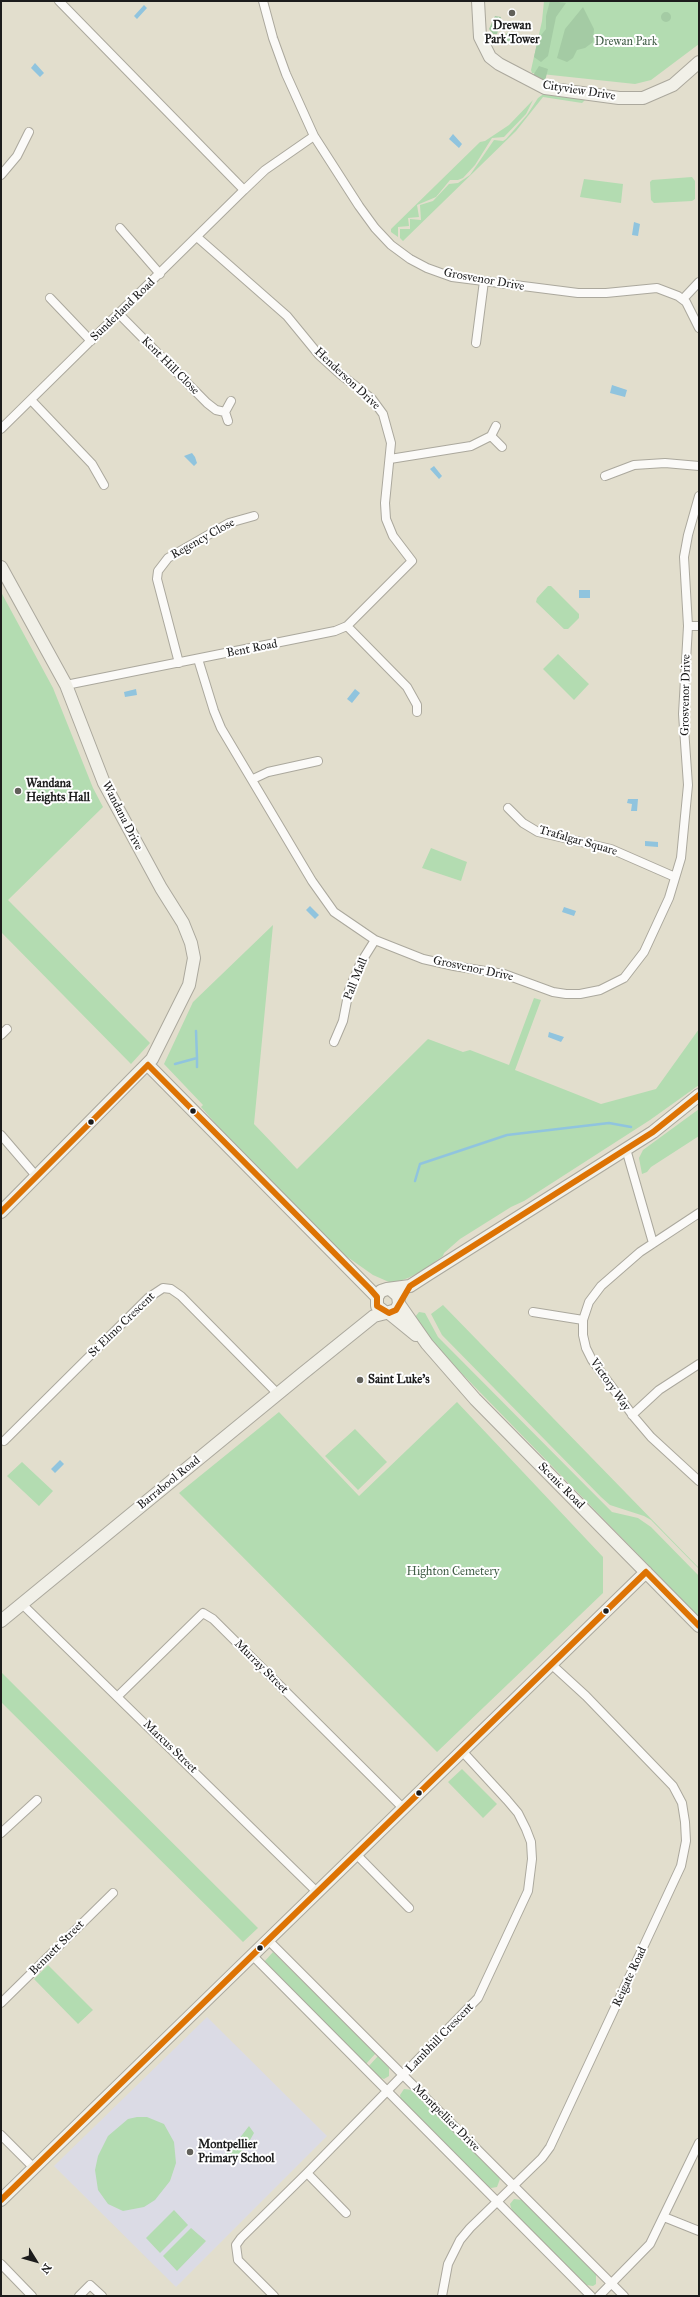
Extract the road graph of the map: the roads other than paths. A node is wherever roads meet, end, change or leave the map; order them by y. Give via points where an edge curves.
1 (59, 1) edge
2 (263, 1) edge
3 (478, 1) edge
4 (699, 62) edge
5 (29, 132) dead end
6 (314, 136) junction
7 (1, 175) edge
8 (244, 190) junction
9 (120, 228) dead end
10 (197, 237) junction
11 (160, 274) junction
12 (484, 281) junction
13 (699, 282) edge
14 (50, 298) dead end
15 (683, 300) junction
16 (119, 314) junction
17 (699, 328) edge
18 (92, 341) junction
19 (476, 343) dead end
20 (31, 400) junction
21 (231, 401) dead end
22 (225, 412) junction
23 (228, 421) dead end
24 (496, 426) dead end
25 (1, 429) edge
26 (491, 436) junction
27 (502, 447) dead end
28 (390, 459) junction
29 (699, 466) edge
30 (604, 476) dead end
31 (104, 485) dead end
32 (699, 496) edge
33 (254, 516) dead end
34 (412, 561) joint
35 (1, 567) edge
36 (347, 626) junction
37 (688, 626) junction
38 (699, 626) edge
39 (198, 659) junction
40 (179, 663) junction
41 (66, 685) junction
42 (417, 712) dead end
43 (318, 760) dead end
44 (253, 779) junction
45 (508, 808) dead end
46 (675, 877) junction
47 (374, 940) junction
48 (334, 1042) dead end
49 (148, 1065) junction
50 (699, 1095) edge
51 (1, 1135) edge
52 (626, 1149) junction
53 (37, 1177) junction
54 (1, 1212) edge
55 (699, 1213) edge
56 (653, 1243) junction
57 (357, 1277) junction
58 (410, 1286) junction
59 (388, 1289) junction
60 (376, 1299) junction
61 (400, 1302) junction
62 (533, 1312) dead end
63 (387, 1313) junction
64 (584, 1320) junction
65 (427, 1344) junction
66 (337, 1345) junction
67 (699, 1364) edge
68 (277, 1394) junction
69 (632, 1415) junction
70 (4, 1441) dead end
71 (699, 1481) edge
72 (646, 1572) junction
73 (22, 1604) junction
74 (1, 1621) edge
75 (699, 1626) edge
76 (551, 1664) junction
77 (118, 1696) junction
78 (462, 1751) junction
79 (37, 1800) dead end
80 (403, 1808) junction
81 (1, 1833) edge
82 (356, 1854) junction
83 (317, 1892) junction
84 (113, 1893) dead end
85 (409, 1908) dead end
86 (268, 1940) junction
87 (252, 1955) junction
88 (1, 2003) edge
89 (403, 2076) junction
90 (387, 2091) junction
91 (1, 2135) edge
92 (699, 2143) edge
93 (34, 2168) junction
94 (307, 2173) junction
95 (514, 2186) junction
96 (1, 2200) edge
97 (498, 2202) junction
98 (346, 2213) dead end
99 (664, 2217) junction
100 (699, 2231) edge
101 (1, 2264) edge
102 (611, 2284) junction
103 (32, 2296) edge
104 (79, 2296) edge
105 (102, 2296) edge
106 (274, 2296) edge
107 (442, 2296) edge
108 (591, 2296) edge
109 (599, 2296) edge
110 (624, 2296) edge

1 - 8 street
2 - 6 street, Grosvenor Drive via 282,62
3 - 4 street, Cityview Drive via 480,37 490,57 545,88 619,98 643,98 673,85
5 - 7 street via 16,156
6 - 8 street, Sunderland Road via 265,170
6 - 12 street, Grosvenor Drive via 375,228 391,245 427,268 452,277
8 - 10 street, Sunderland Road
9 - 11 street
10 - 11 street, Sunderland Road
10 - 28 street, Henderson Drive via 287,316 333,368 375,403 387,422 391,443
11 - 16 street, Sunderland Road
12 - 15 street, Grosvenor Drive via 578,293 657,288
12 - 19 street
13 - 15 street
14 - 18 street
15 - 17 street via 691,309
16 - 18 street, Sunderland Road
16 - 22 street, Kent Hill Close via 207,404
18 - 20 street, Sunderland Road
20 - 25 street, Sunderland Road
20 - 31 street via 92,464
21 - 22 street
22 - 23 street
24 - 26 street
26 - 27 street
26 - 28 street via 471,446
28 - 34 street, Henderson Drive via 385,503 386,519 393,536
29 - 30 street via 664,463 634,465
32 - 37 street, Grosvenor Drive via 684,557
33 - 40 street, Regency Close via 229,523 168,558 158,571 157,579
34 - 36 street, Bent Road
35 - 41 street, Wandana Drive
36 - 39 street, Bent Road via 314,637
36 - 42 street via 407,687 416,700
37 - 38 street
37 - 46 street, Grosvenor Drive via 683,714 688,785 687,810 681,858
39 - 40 street, Bent Road
39 - 44 street, Grosvenor Drive via 221,728
40 - 41 street, Bent Road
41 - 49 street, Wandana Drive via 104,783 192,943 193,970 189,985 158,1051
43 - 44 street
44 - 47 street, Grosvenor Drive via 323,898 334,912
45 - 46 street, Trafalgar Square via 523,823 538,832 611,850
46 - 47 street, Grosvenor Drive via 660,920 634,967 614,985 580,994 553,992 504,974 435,962
47 - 48 street, Pall Mall via 349,990
49 - 53 street, Wandana Drive
49 - 57 street
50 - 52 street via 653,1132
51 - 53 street
52 - 56 street
52 - 58 street
53 - 54 street, Wandana Drive
55 - 56 street, Victory Way
56 - 64 street, Victory Way via 618,1269 601,1286 589,1302
57 - 59 street
57 - 60 street
58 - 59 street
58 - 61 street
59 - 60 street via 381,1291
59 - 61 street via 396,1292
60 - 63 street via 381,1310
60 - 66 street, Barrabool Road via 369,1311
61 - 63 street via 396,1310
61 - 65 street, Scenic Road
62 - 64 street
63 - 65 street, Scenic Road
63 - 66 street, Barrabool Road via 374,1316
64 - 69 street, Victory Way via 585,1341 592,1360
65 - 72 street, Scenic Road via 475,1399
66 - 68 street, Barrabool Road
67 - 69 street via 659,1390
68 - 70 street, St Elmo Crescent via 181,1296 171,1289 163,1288 148,1298
68 - 73 street, Barrabool Road
69 - 71 street, Victory Way via 651,1437
72 - 75 street, Scenic Road
72 - 76 street
73 - 74 street, Barrabool Road
73 - 77 street, Marcus Street
76 - 78 street
76 - 95 street, Reigate Road via 586,1696 673,1786 682,1803 686,1841 681,1866 557,2134 542,2158
77 - 80 street, Murray Street via 203,1613 213,1619
77 - 83 street, Marcus Street
78 - 80 street
78 - 89 street, Lambhill Crescent via 510,1804 526,1829 531,1842 530,1884 478,1998
79 - 81 street
80 - 82 street
82 - 83 street
82 - 85 street
83 - 86 street
84 - 88 street, Bennett Street
86 - 87 street
86 - 89 street, Montpellier Drive
87 - 90 street, Montpellier Drive
87 - 93 street
89 - 90 street, Lambhill Crescent
89 - 95 street, Montpellier Drive
90 - 94 street, Lambhill Crescent
90 - 97 street, Montpellier Drive
91 - 93 street
92 - 99 street
93 - 96 street
94 - 98 street
94 - 106 street, Lambhill Crescent via 236,2245 238,2260
95 - 97 street, Reigate Road
95 - 102 street, Montpellier Drive
97 - 107 street, Reigate Road via 470,2228 453,2252
97 - 108 street, Montpellier Drive
99 - 100 street
99 - 102 street via 650,2244
101 - 103 street
102 - 109 street
102 - 110 street, Montpellier Drive
104 - 105 street via 90,2285

